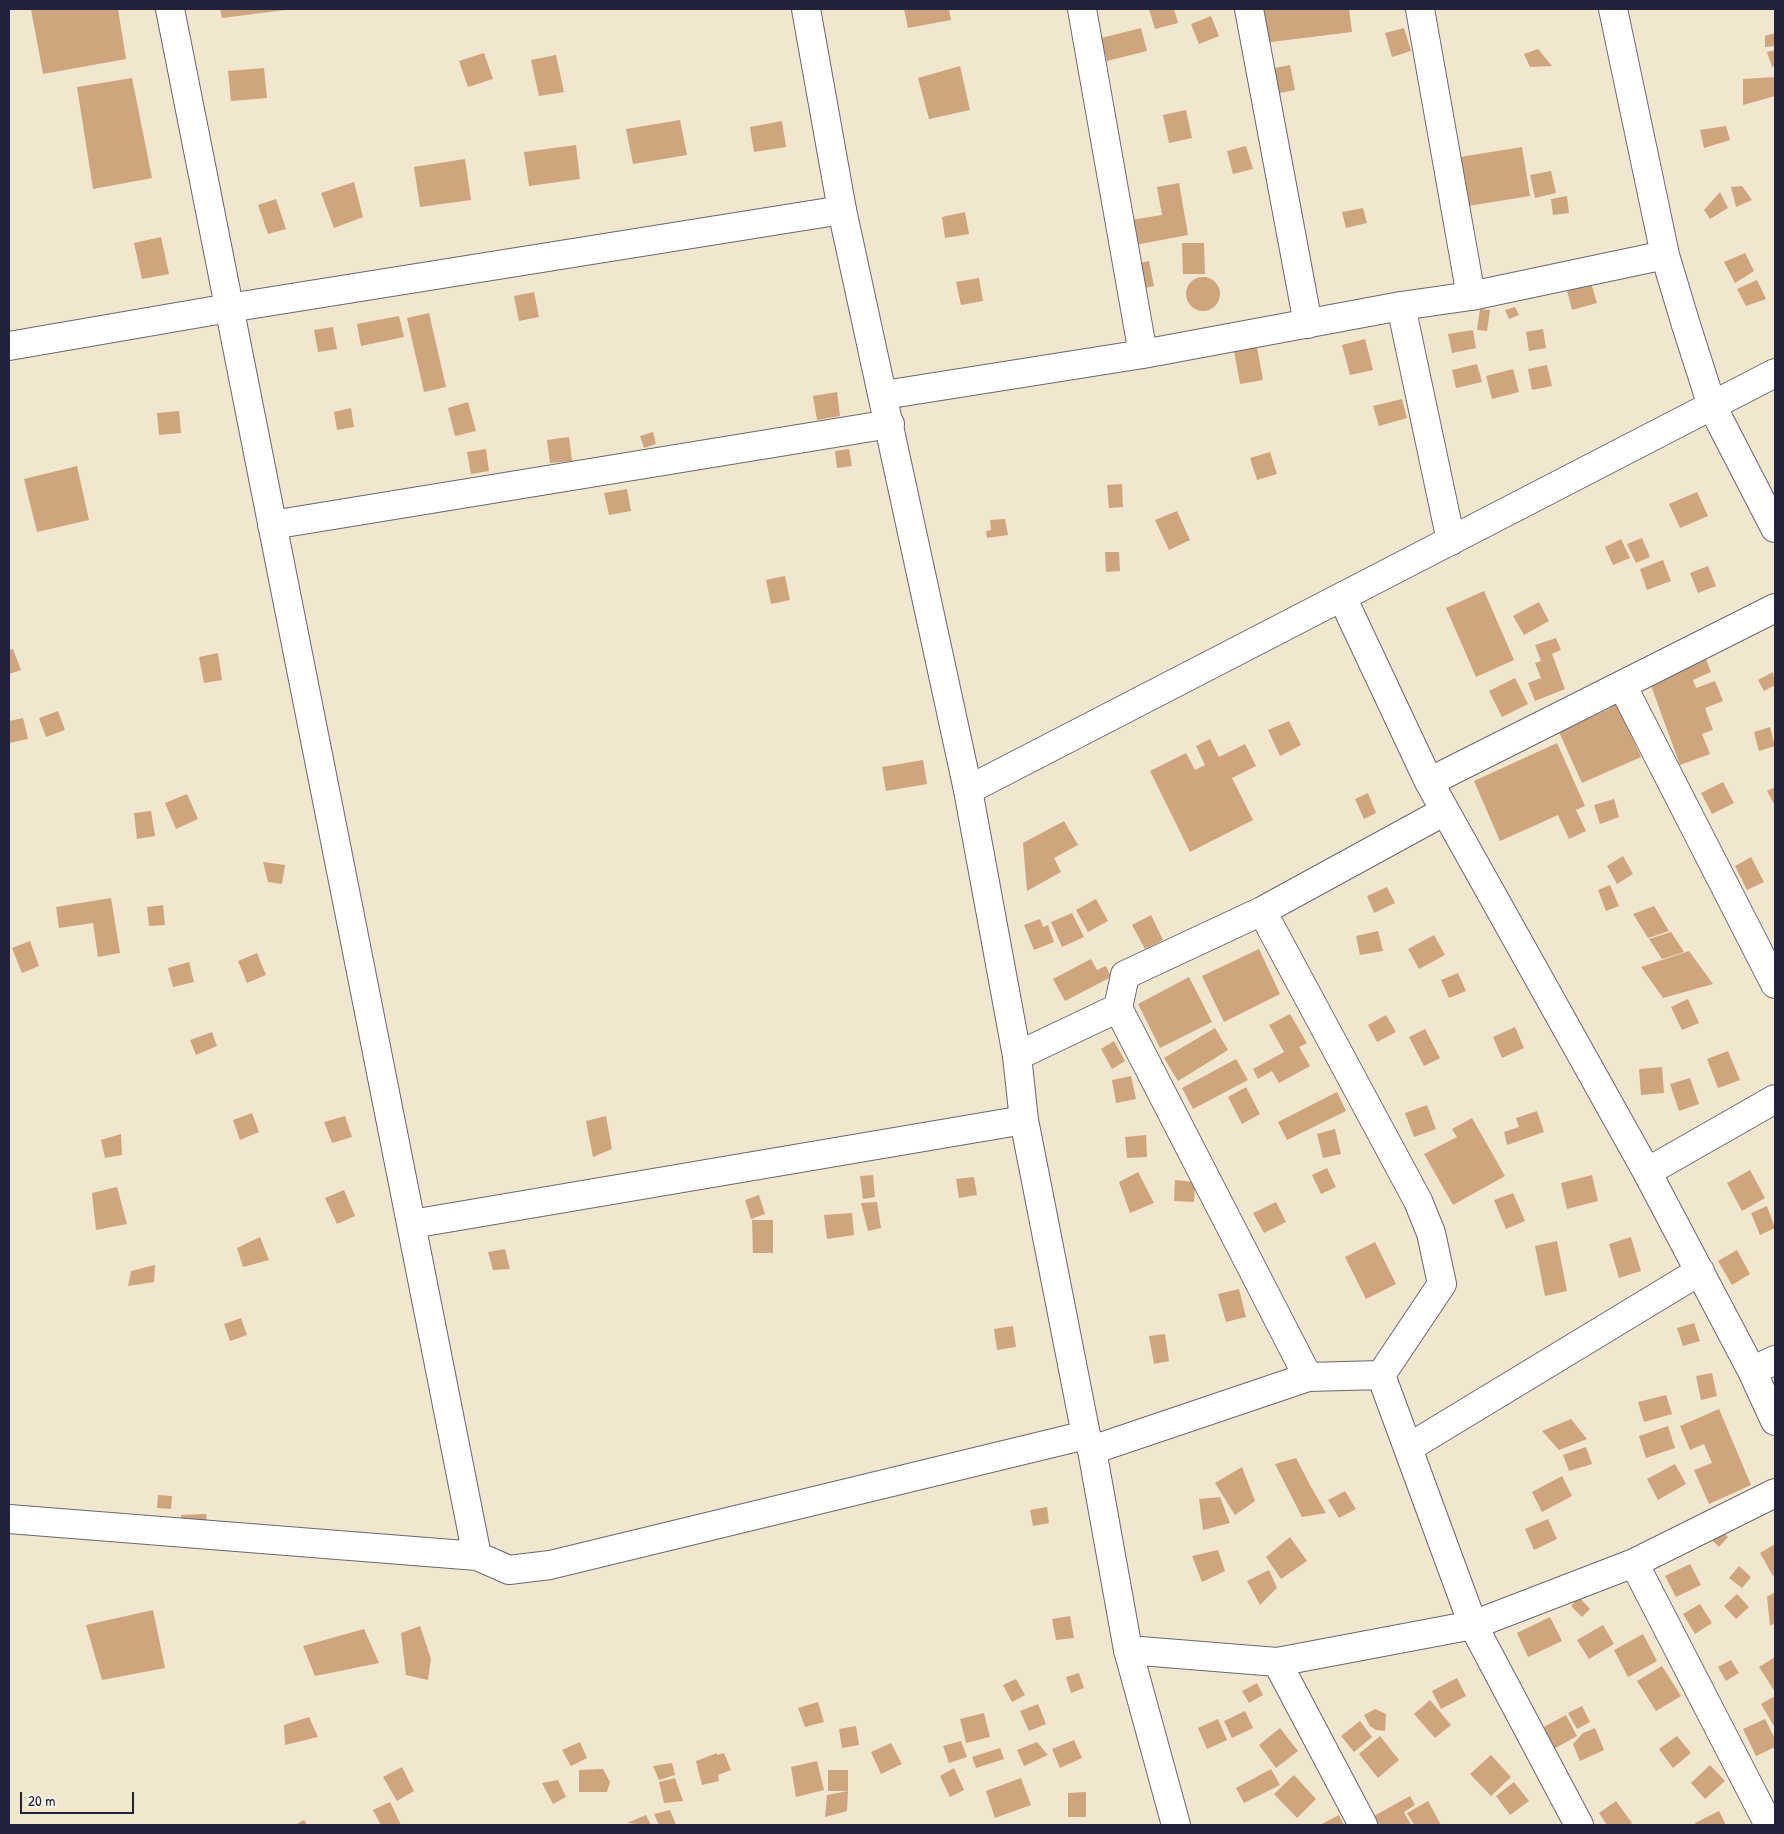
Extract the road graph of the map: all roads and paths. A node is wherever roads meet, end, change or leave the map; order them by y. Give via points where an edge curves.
1 (170, 9) edge
2 (806, 9) edge
3 (1082, 9) edge
4 (1248, 9) edge
5 (1420, 9) edge
6 (1614, 9) edge
7 (842, 210) junction
8 (1665, 255) junction
9 (1471, 296) junction
10 (1401, 306) junction
11 (229, 308) junction
12 (1308, 324) junction
13 (9, 346) edge
14 (1143, 354) junction
15 (1775, 373) edge
16 (884, 395) junction
17 (1712, 406) junction
18 (890, 424) junction
19 (272, 525) junction
20 (1775, 528) edge
21 (1451, 541) junction
22 (1342, 597) junction
23 (1775, 608) edge
24 (1622, 685) junction
25 (1429, 782) junction
26 (968, 790) junction
27 (1445, 811) junction
28 (1262, 910) junction
29 (1775, 984) edge
30 (1118, 1008) junction
31 (1017, 1056) junction
32 (1775, 1099) edge
33 (1024, 1120) junction
34 (1647, 1172) junction
35 (412, 1224) junction
36 (1700, 1271) junction
37 (1764, 1365) edge
38 (1381, 1375) junction
39 (1308, 1377) junction
40 (1775, 1421) edge
41 (1089, 1442) junction
42 (1408, 1448) junction
43 (1775, 1493) edge
44 (9, 1519) edge
45 (477, 1556) junction
46 (1634, 1563) junction
47 (1473, 1625) junction
48 (1128, 1650) junction
49 (1277, 1662) junction
50 (1176, 1825) edge
51 (1363, 1825) edge
52 (1579, 1825) edge
53 (1769, 1825) edge

1 - 11 street
2 - 7 street
3 - 14 street
4 - 12 street
5 - 9 street
6 - 8 street
7 - 11 street
7 - 16 street
8 - 9 street
8 - 17 street
9 - 10 street
10 - 12 street
10 - 21 street
11 - 13 street
11 - 19 street
12 - 14 street
14 - 16 street
15 - 17 street
16 - 18 street
17 - 20 street
17 - 21 street
18 - 19 street
18 - 26 street
19 - 35 street
21 - 22 street
22 - 25 street
22 - 26 street
23 - 24 street
24 - 25 street
24 - 29 street
25 - 27 street
26 - 31 street
27 - 28 street
27 - 34 street
28 - 30 street via 1126,975
28 - 38 street via 1418,1201 1431,1233 1442,1284
30 - 31 street
30 - 39 street
31 - 33 street
32 - 34 street
33 - 35 street
33 - 41 street
34 - 36 street
35 - 45 street
36 - 37 street
36 - 42 street
37 - 40 street
38 - 39 street
38 - 42 street
39 - 41 street
41 - 45 street via 550,1566 509,1570
41 - 48 street
42 - 47 street
43 - 46 street
44 - 45 street
46 - 47 street
46 - 53 street
47 - 49 street
47 - 52 street
48 - 49 street
48 - 50 street
49 - 51 street

